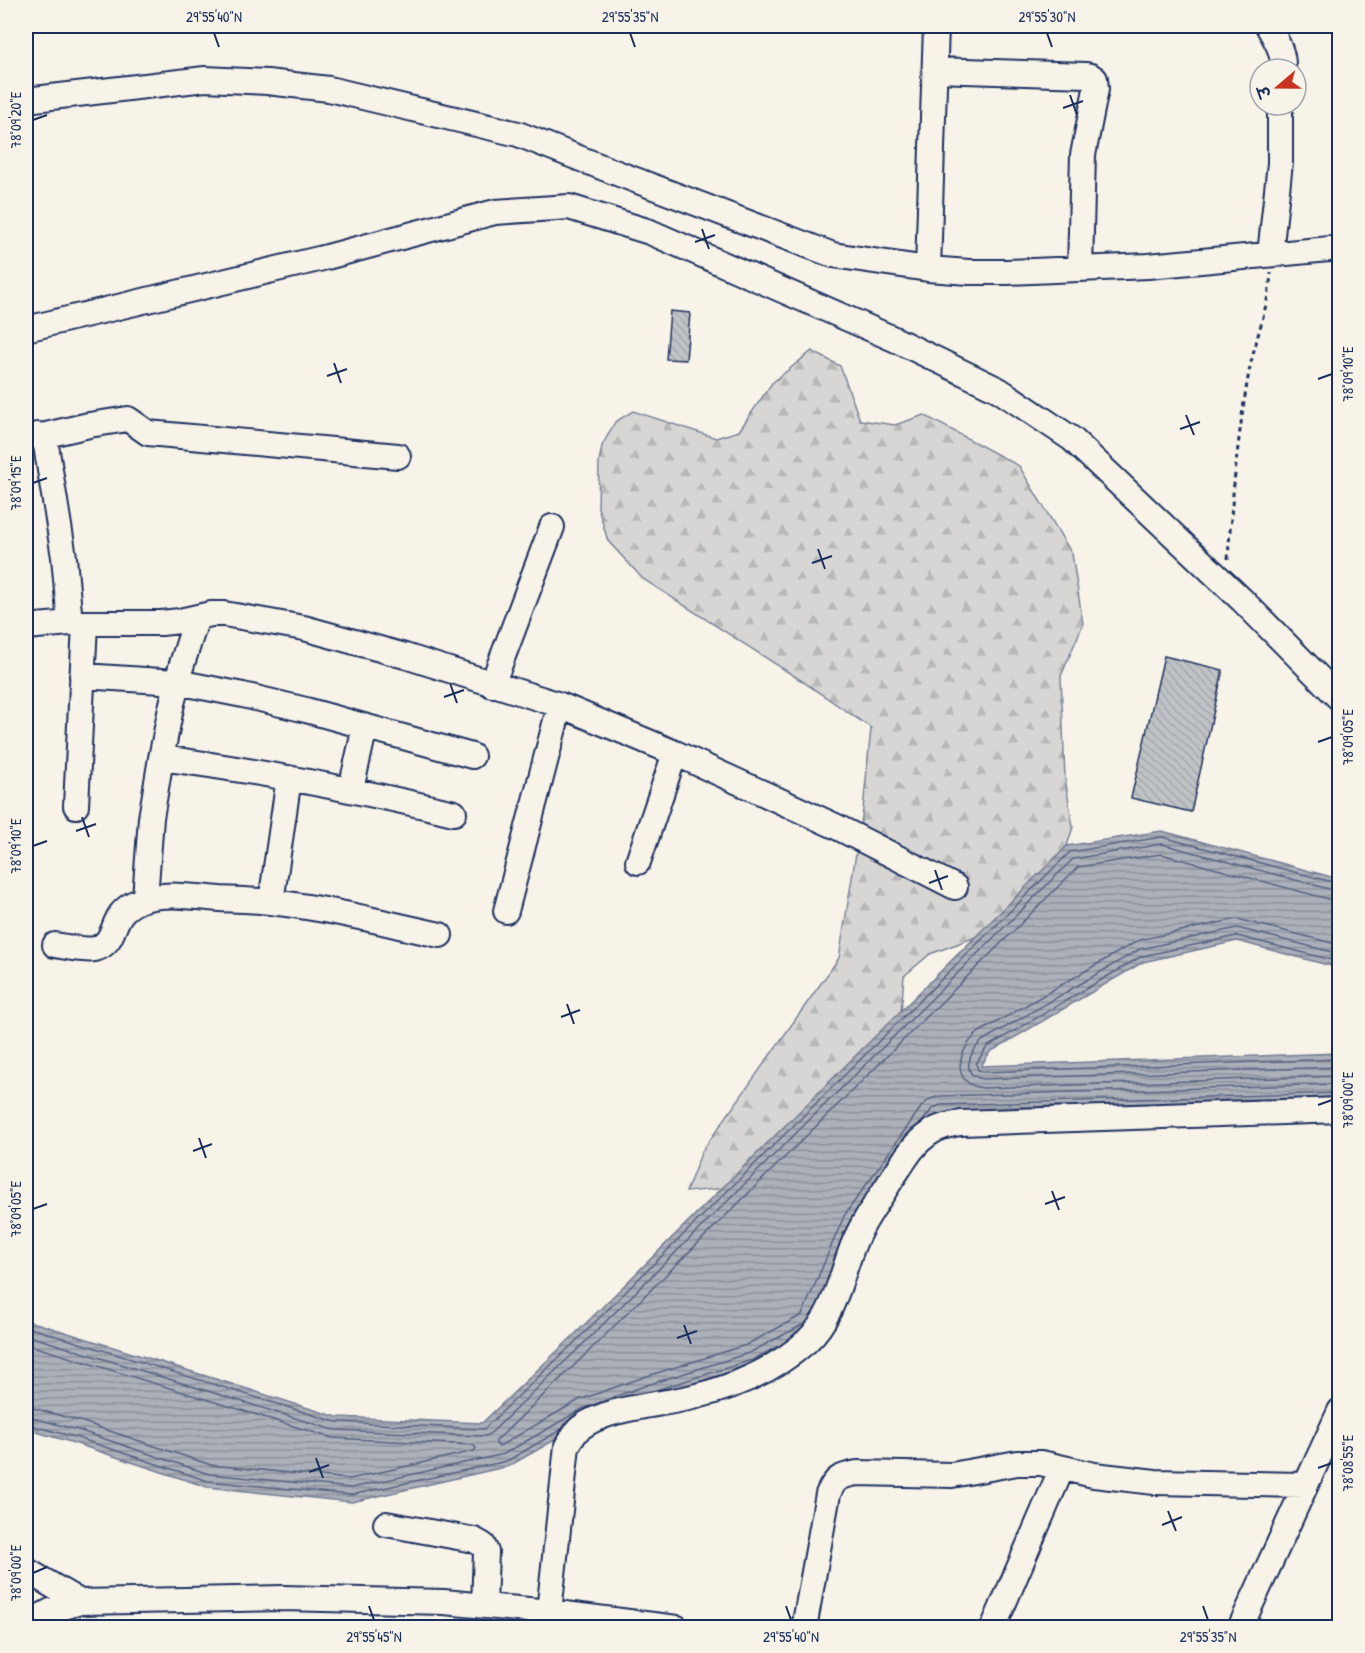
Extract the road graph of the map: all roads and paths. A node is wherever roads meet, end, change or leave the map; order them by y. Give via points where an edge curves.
1 (936, 26) edge
2 (1268, 26) edge
3 (1283, 57) edge
4 (935, 70) junction
5 (26, 100) edge
6 (1280, 117) edge
7 (1340, 248) edge
8 (1270, 254) junction
9 (928, 269) junction
10 (1080, 269) junction
11 (26, 330) edge
12 (34, 437) edge
13 (398, 456) dead end
14 (552, 527) dead end
15 (1226, 585) junction
16 (197, 617) junction
17 (77, 624) junction
18 (26, 627) edge
19 (82, 676) junction
20 (177, 682) junction
21 (492, 684) junction
22 (1340, 699) edge
23 (560, 705) junction
24 (365, 727) junction
25 (675, 753) junction
26 (472, 756) dead end
27 (161, 758) junction
28 (289, 778) junction
29 (351, 789) junction
30 (76, 806) dead end
31 (454, 813) dead end
32 (638, 862) dead end
33 (955, 887) dead end
34 (145, 898) junction
35 (272, 902) junction
36 (506, 911) dead end
37 (440, 935) dead end
38 (54, 945) dead end
39 (1340, 1110) edge
40 (1340, 1411) edge
41 (1062, 1468) junction
42 (1305, 1485) junction
43 (386, 1524) dead end
44 (26, 1570) edge
45 (80, 1602) junction
46 (484, 1606) junction
47 (549, 1612) junction
48 (26, 1624) edge
49 (677, 1628) edge
50 (804, 1628) edge
51 (993, 1628) edge
52 (1240, 1628) edge

1 - 4 street
2 - 3 street
4 - 9 street
4 - 10 street via 1086,75 1095,79 1083,155
5 - 9 street via 205,79 329,89 518,134 833,255
6 - 8 street
7 - 8 street
8 - 10 street
8 - 15 path via 1270,286 1239,435
9 - 10 street
11 - 15 street via 495,212 568,207 650,232 894,339 999,390 1072,439
12 - 13 street via 128,419 148,433
12 - 17 street via 45,439 49,456
14 - 21 street
15 - 22 street
16 - 17 street via 161,624
16 - 20 street
16 - 21 street via 224,614 304,628
17 - 18 street
17 - 19 street
19 - 20 street
19 - 30 street
20 - 24 street
20 - 27 street
21 - 23 street
23 - 25 street
23 - 36 street
24 - 26 street
24 - 29 street
25 - 32 street
25 - 33 street via 835,826
27 - 28 street
27 - 34 street via 151,818
28 - 29 street
28 - 35 street
29 - 31 street
34 - 35 street via 179,896
34 - 38 street via 120,915 108,941 98,948
35 - 37 street
39 - 47 street via 961,1123 943,1126 927,1135 913,1148 864,1225 828,1313 809,1339 783,1360 744,1380 694,1396 635,1407 579,1428 567,1446
40 - 42 street
41 - 42 street via 1155,1482
41 - 50 street via 1017,1463 952,1475 843,1476 834,1482 828,1494
41 - 51 street
42 - 52 street
43 - 46 street via 483,1545
44 - 45 street
45 - 46 street via 283,1598
45 - 48 street
46 - 47 street
47 - 49 street

